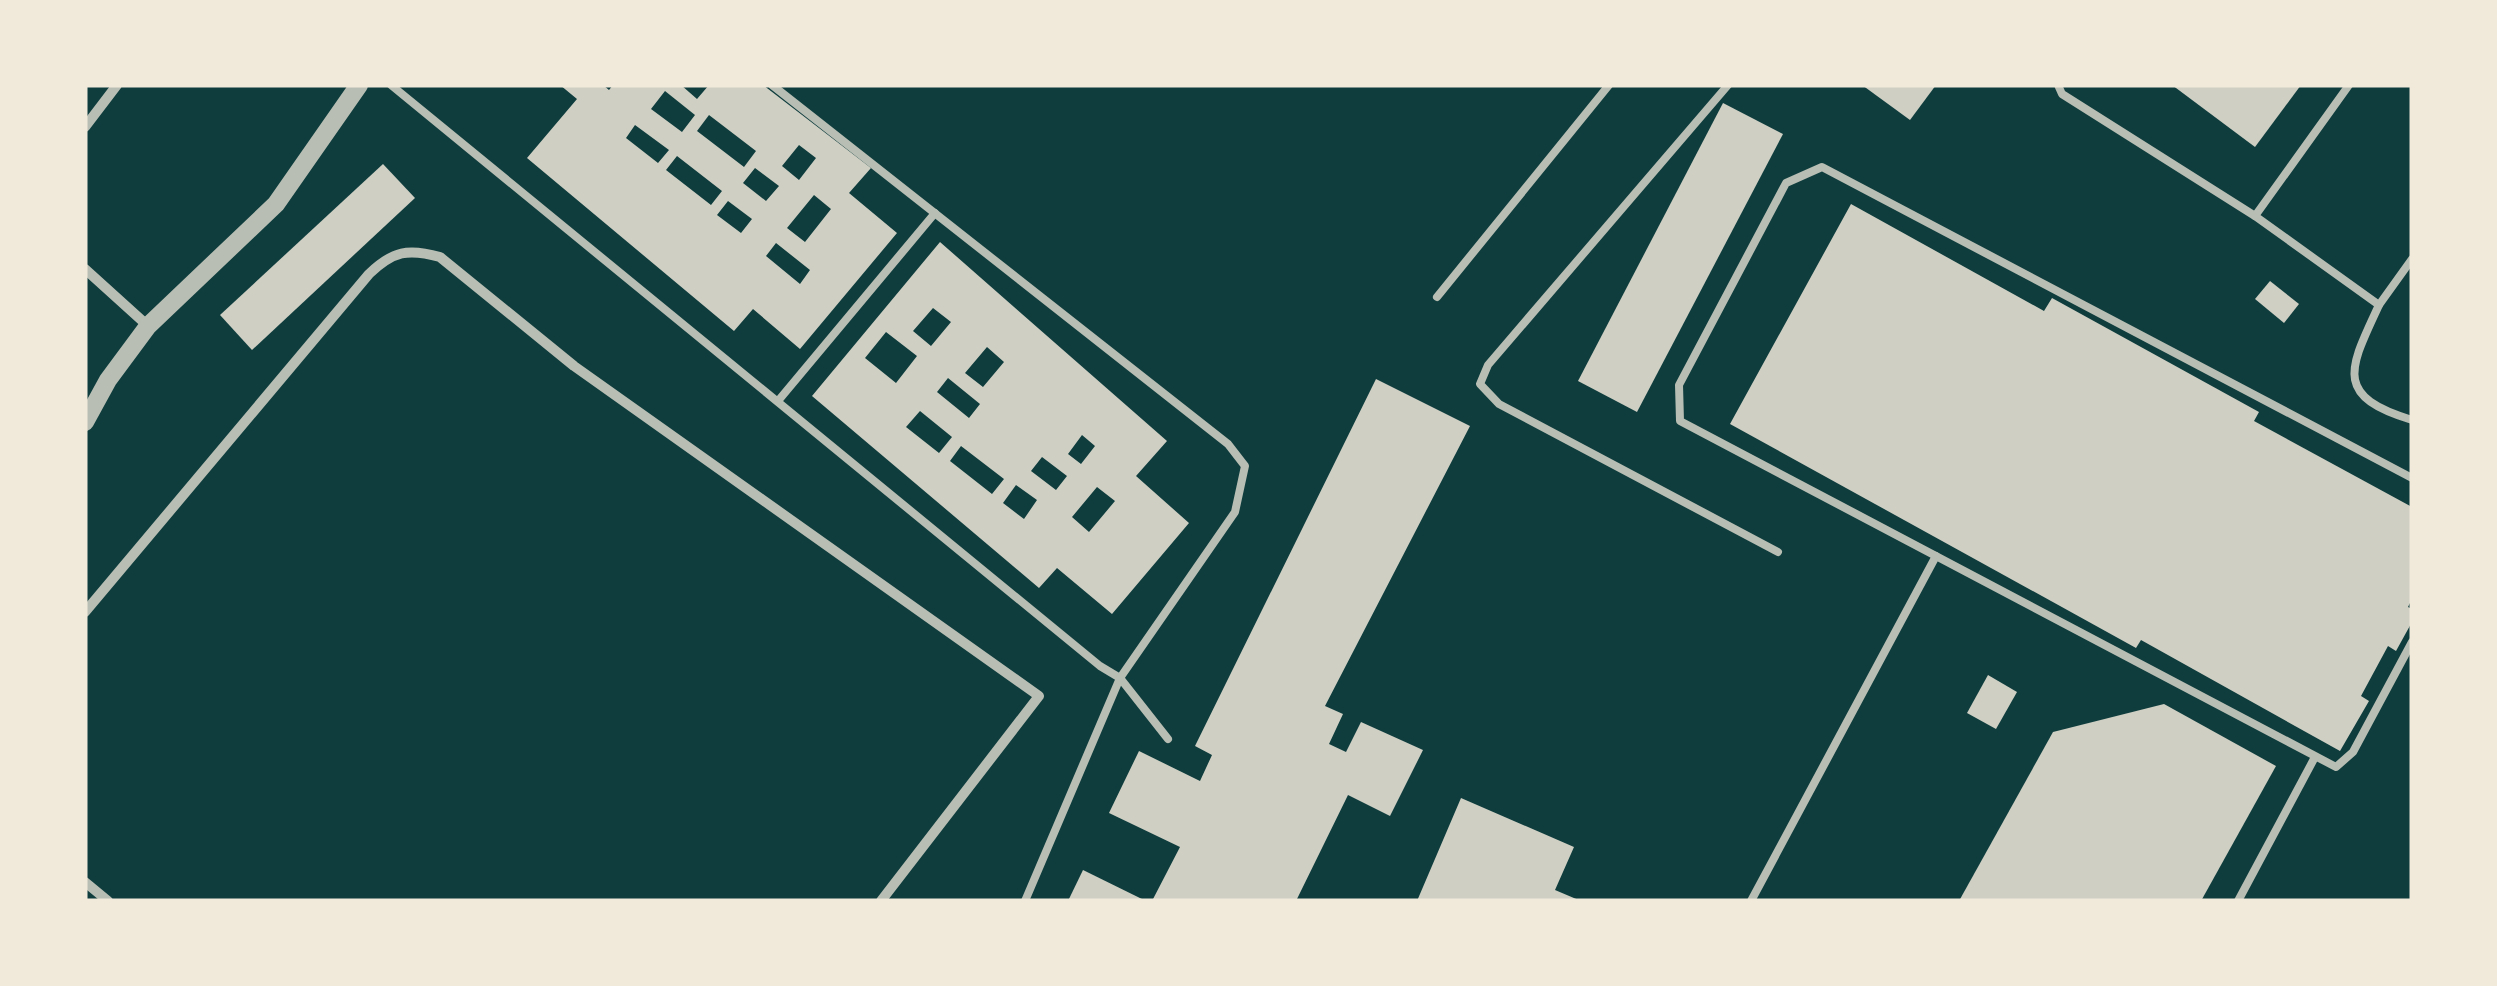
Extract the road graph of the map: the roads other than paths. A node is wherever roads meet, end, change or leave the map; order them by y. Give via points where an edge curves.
1 (117, 85) edge
2 (359, 85) edge
3 (392, 85) edge
4 (772, 85) edge
5 (1610, 85) edge
6 (1728, 85) edge
7 (2058, 85) edge
8 (2349, 85) edge
9 (85, 127) edge
10 (935, 213) junction
11 (2255, 216) junction
12 (2412, 259) edge
13 (85, 269) edge
14 (1437, 297) dead end
15 (2379, 305) junction
16 (148, 326) junction
17 (778, 401) junction
18 (2412, 420) edge
19 (85, 422) edge
20 (2412, 478) edge
21 (1778, 552) dead end
22 (1936, 556) junction
23 (85, 612) edge
24 (2412, 642) edge
25 (1120, 678) junction
26 (1168, 740) dead end
27 (2315, 757) junction
28 (85, 882) edge
29 (108, 901) edge
30 (882, 901) edge
31 (1024, 901) edge
32 (1751, 901) edge
33 (2238, 901) edge

1 - 9 street
2 - 16 street via 276,204
3 - 17 lane
4 - 10 lane
5 - 14 lane
6 - 21 lane via 1488,365 1480,384 1498,404
7 - 11 lane via 2062,94
8 - 11 lane
10 - 17 lane
10 - 25 lane via 1228,444 1245,466 1234,512
11 - 15 lane
12 - 15 lane
13 - 16 street
15 - 18 lane via 2354,360 2353,383 2359,396
16 - 19 street
17 - 25 lane
20 - 22 lane via 1822,166 1786,184 1679,385 1680,421
22 - 27 lane
22 - 32 lane
23 - 30 street via 368,274 389,254 414,250 440,258 606,390 1039,696
24 - 27 lane via 2353,752 2336,766
25 - 26 lane
25 - 31 lane
27 - 33 lane
28 - 29 street

